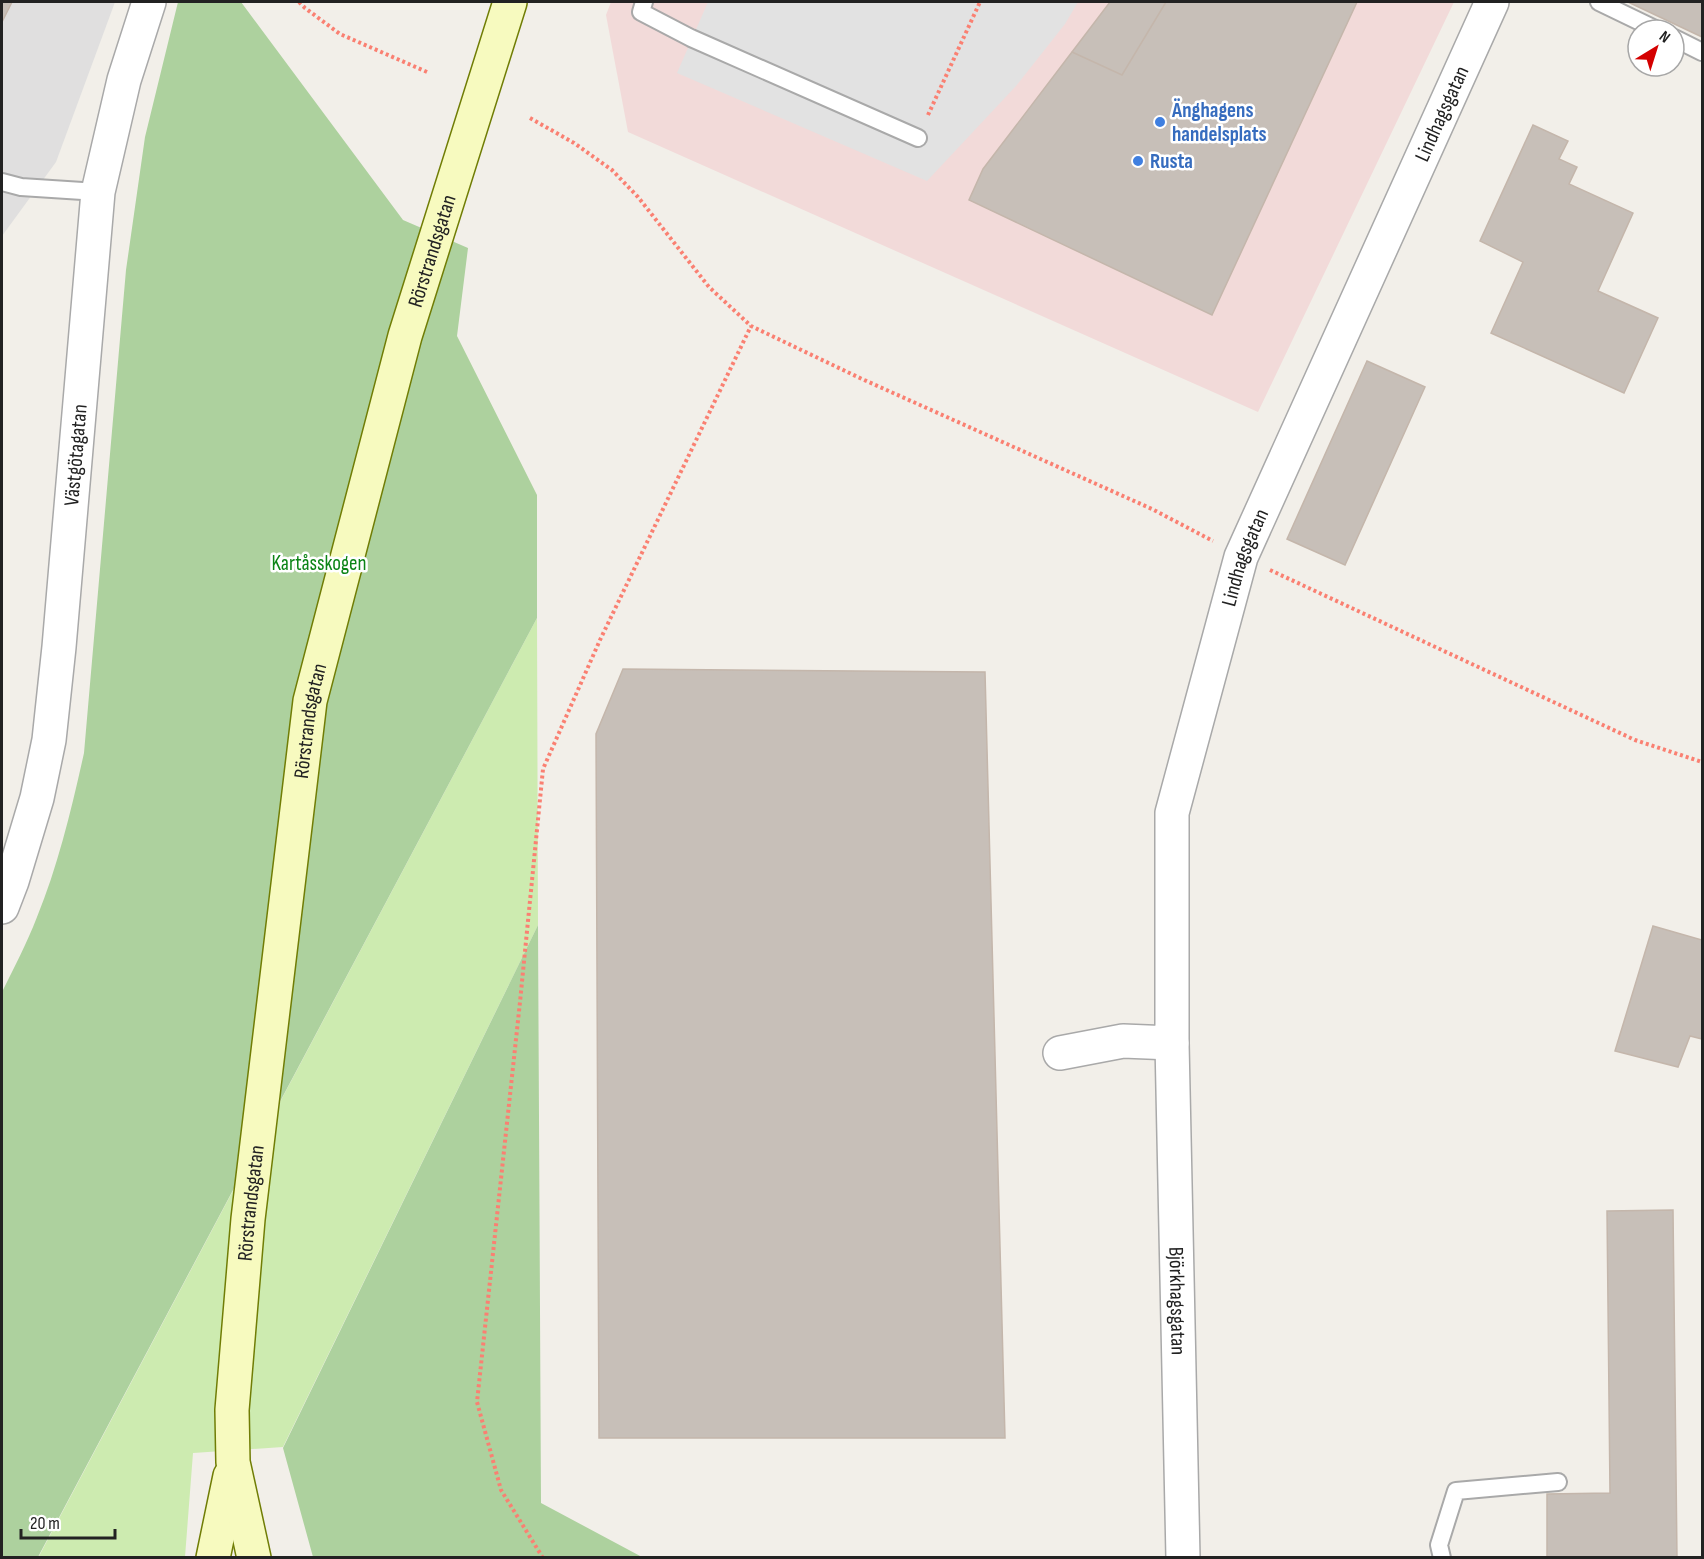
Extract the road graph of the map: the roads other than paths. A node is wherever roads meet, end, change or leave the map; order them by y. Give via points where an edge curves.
1 (149, 2) edge
2 (510, 2) edge
3 (644, 2) edge
4 (1492, 2) edge
5 (1599, 2) edge
6 (1633, 18) edge
7 (1686, 44) edge
8 (1702, 52) edge
9 (918, 138) road end
10 (2, 182) edge
11 (98, 192) junction
12 (5, 889) edge
13 (1172, 1043) junction
14 (1060, 1053) dead end
15 (233, 1462) junction
16 (1558, 1482) dead end
17 (213, 1557) edge
18 (254, 1557) edge
19 (1183, 1557) edge
20 (1442, 1557) edge

1 - 11 street, Västgötagatan via 124,80
2 - 15 main road, Rörstrandsgatan via 405,336 310,701 248,1219 232,1410
3 - 9 lane via 641,12 691,38
4 - 13 street, Lindhagsgatan via 1241,557 1172,813
5 - 6 lane
7 - 8 lane
10 - 11 lane via 21,187
11 - 12 street, Västgötagatan via 49,740 37,798
13 - 14 street via 1123,1041
13 - 19 street, Björkhagsgatan
15 - 17 main road, Rörstrandsgatan
15 - 18 main road, Rörstrandsgatan
16 - 20 lane via 1456,1491 1439,1545

